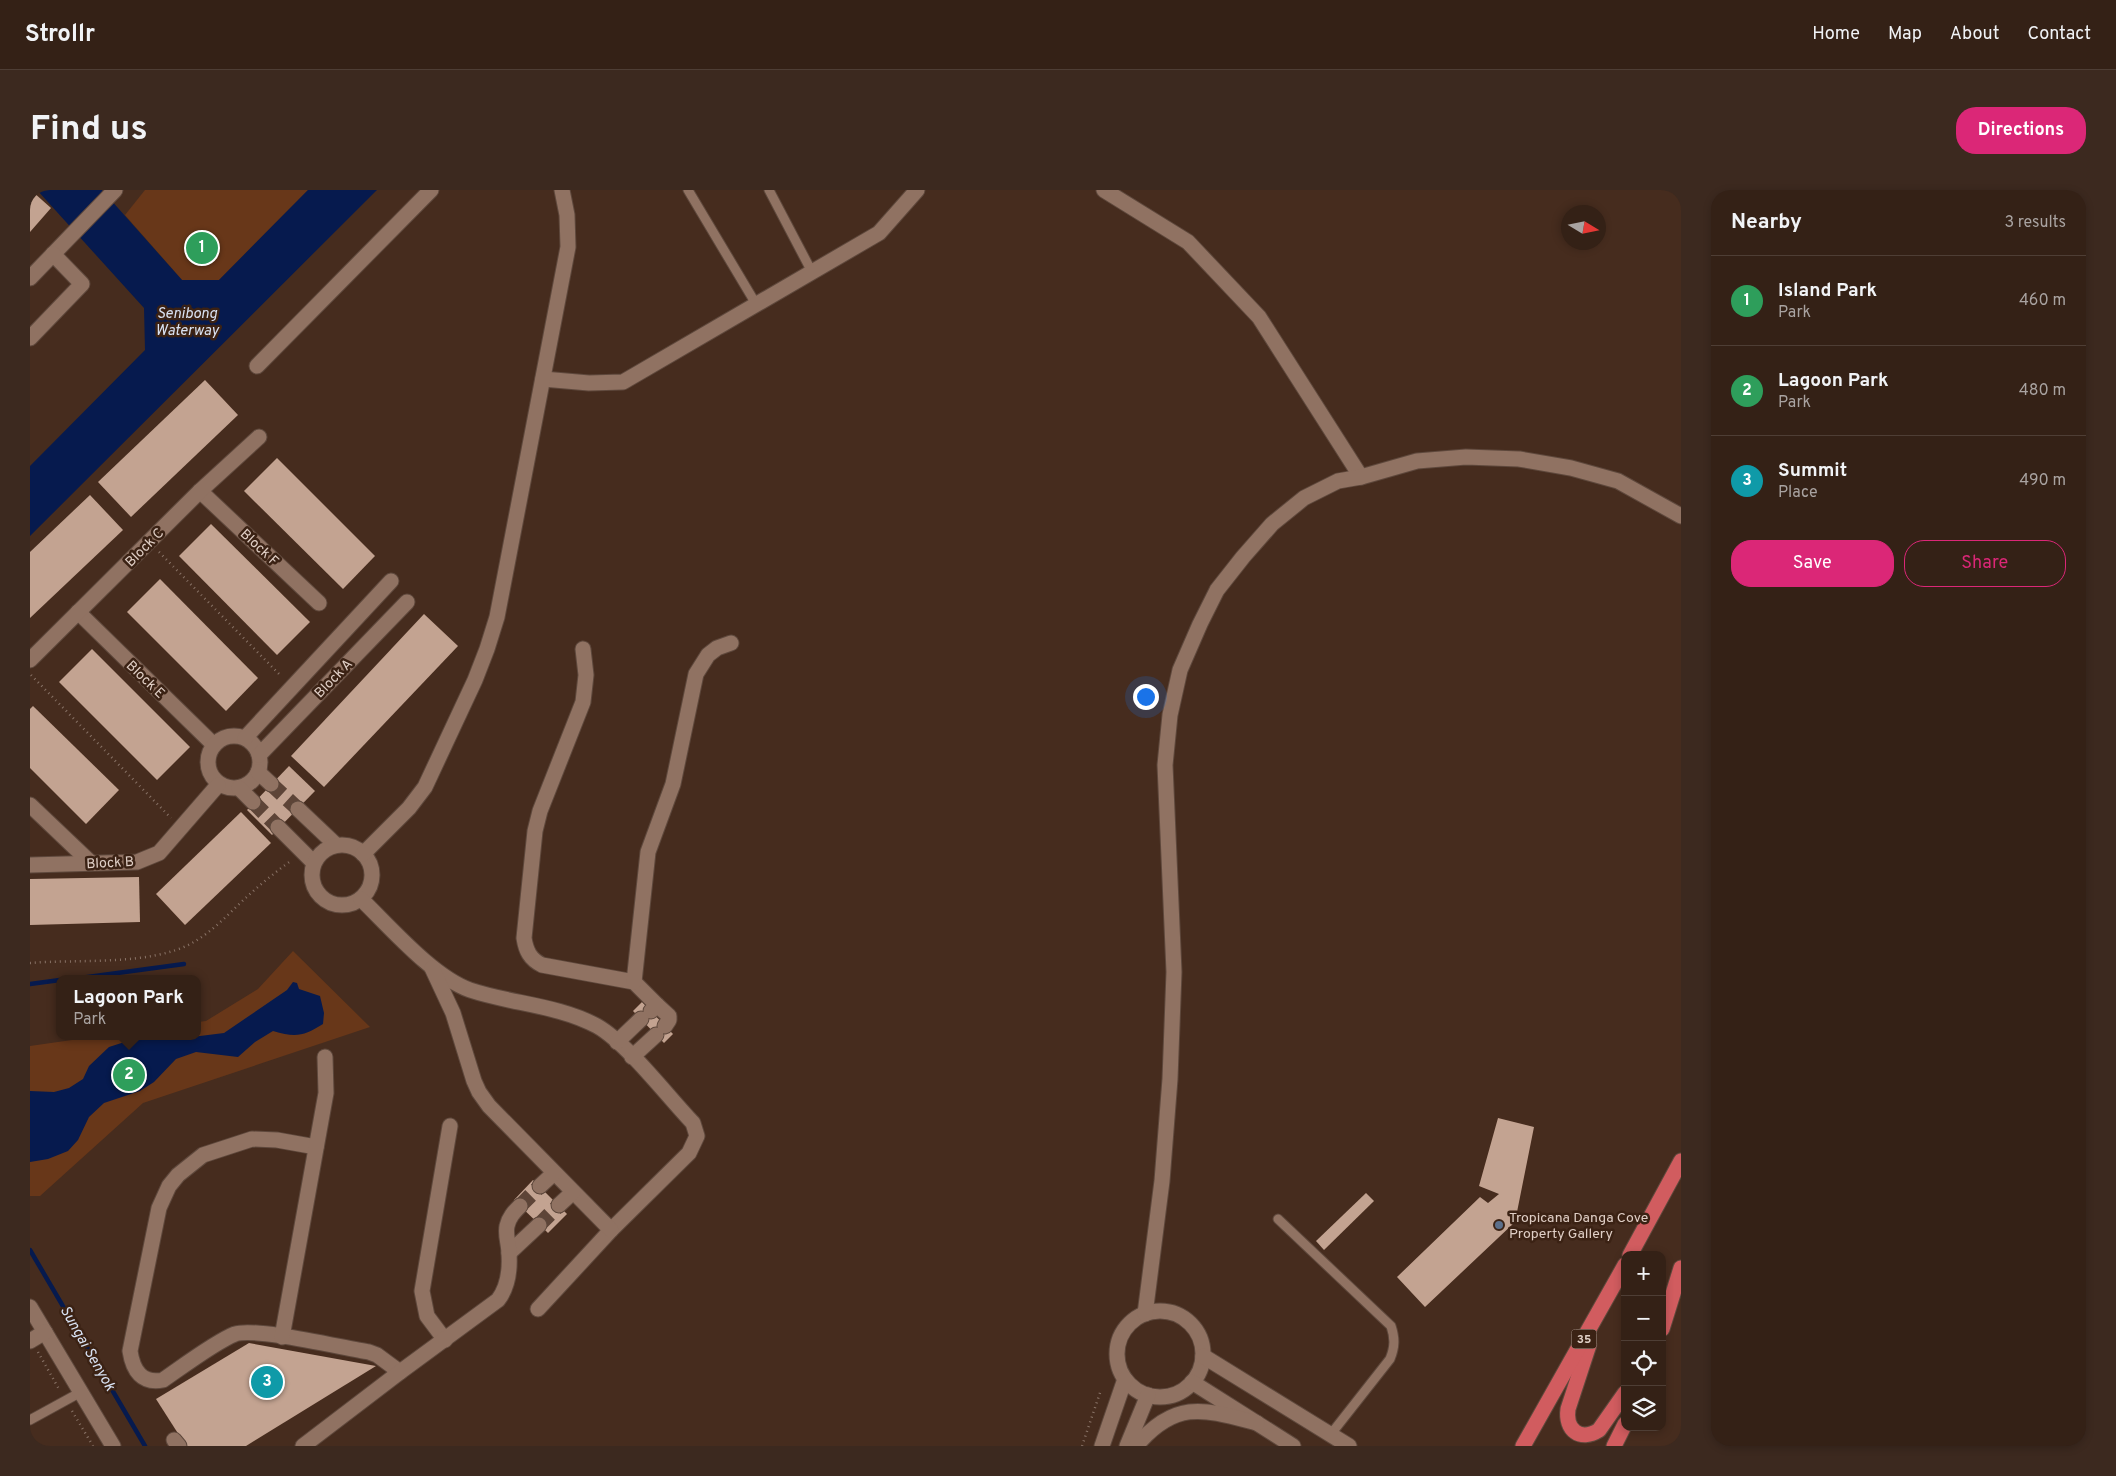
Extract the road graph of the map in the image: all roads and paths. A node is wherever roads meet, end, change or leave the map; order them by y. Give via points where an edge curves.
1 (115, 190) edge
2 (431, 190) edge
3 (562, 190) edge
4 (688, 190) edge
5 (769, 190) edge
6 (918, 190) edge
7 (1104, 190) edge
8 (53, 254) junction
9 (812, 272) junction
10 (30, 278) edge
11 (756, 304) junction
12 (30, 338) edge
13 (257, 366) dead end
14 (543, 379) junction
15 (259, 437) dead end
16 (1360, 477) junction
17 (200, 491) junction
18 (1681, 516) edge
19 (149, 542) junction
20 (391, 581) dead end
21 (407, 602) dead end
22 (319, 603) dead end
23 (78, 612) junction
24 (731, 643) dead end
25 (583, 649) dead end
26 (30, 660) edge
27 (30, 674) edge
28 (292, 688) junction
29 (245, 738) junction
30 (214, 745) junction
31 (259, 755) junction
32 (258, 772) junction
33 (271, 784) tunnel mouth
34 (218, 785) junction
35 (239, 788) junction
36 (253, 802) tunnel mouth
37 (30, 805) edge
38 (298, 809) tunnel mouth
39 (278, 827) tunnel mouth
40 (181, 828) junction
41 (336, 845) junction
42 (303, 852) junction
43 (363, 854) junction
44 (92, 863) junction
45 (314, 863) junction
46 (30, 865) edge
47 (361, 899) junction
48 (30, 963) edge
49 (431, 967) junction
50 (634, 982) junction
51 (650, 1012) junction
52 (617, 1042) junction
53 (325, 1057) dead end
54 (632, 1057) junction
55 (450, 1126) dead end
56 (316, 1148) junction
57 (1681, 1162) edge
58 (554, 1173) junction
59 (540, 1186) tunnel mouth
60 (573, 1192) junction
61 (559, 1205) tunnel mouth
62 (520, 1206) tunnel mouth
63 (1278, 1219) dead end
64 (539, 1225) tunnel mouth
65 (611, 1230) junction
66 (1632, 1251) edge
67 (509, 1253) junction
68 (1681, 1268) edge
69 (1621, 1272) edge
70 (1602, 1306) junction
71 (30, 1307) edge
72 (538, 1309) dead end
73 (1145, 1314) junction
74 (1666, 1316) edge
75 (45, 1332) junction
76 (282, 1337) junction
77 (445, 1340) junction
78 (30, 1341) edge
79 (1203, 1356) junction
80 (400, 1372) junction
81 (1125, 1378) junction
82 (1192, 1382) junction
83 (1101, 1390) dead end
84 (81, 1392) junction
85 (1148, 1395) junction
86 (1621, 1399) edge
87 (1542, 1413) junction
88 (30, 1420) edge
89 (1257, 1423) junction
90 (1622, 1431) edge
91 (1331, 1434) junction
92 (113, 1446) edge
93 (303, 1446) edge
94 (1082, 1446) edge
95 (1102, 1446) edge
96 (1127, 1446) edge
97 (1136, 1446) edge
98 (1293, 1446) edge
99 (1348, 1446) edge
100 (1513, 1446) edge
101 (1523, 1446) edge
102 (1614, 1446) edge

1 - 8 street
2 - 13 street
3 - 14 street via 568,247
4 - 11 lane
5 - 9 lane
6 - 9 street via 879,233
7 - 16 street via 1188,242 1260,317
8 - 10 street
8 - 12 street via 82,284
9 - 11 street
11 - 14 street via 623,382
14 - 43 street via 497,617 487,649 425,787 409,808
15 - 17 street, Block C
16 - 18 street via 1417,461 1466,457 1519,459 1618,480
16 - 73 street via 1338,481 1304,498 1272,524 1218,590 1180,670 1170,714 1165,765 1174,972 1170,1079 1162,1181
17 - 19 street, Block C
17 - 22 street, Block F
19 - 23 street, Block C
19 - 28 path
20 - 28 street
21 - 31 street, Block A
23 - 26 street, Block C
23 - 30 street, Block E
24 - 50 street via 708,655 696,674 673,784 648,852
25 - 50 street via 586,675 583,702 535,831 524,938 529,955 542,965
27 - 40 path
28 - 29 street
29 - 30 street via 228,736
29 - 31 street via 252,742
30 - 34 street via 209,752 208,769
31 - 32 street
32 - 33 street
32 - 35 street via 247,785
34 - 35 street
34 - 40 street, Block B
35 - 36 street
37 - 44 street
38 - 41 street
39 - 42 street
40 - 44 street, Block B via 159,853 138,862
41 - 43 street via 346,845
41 - 45 street via 327,848
42 - 45 street
42 - 48 path via 271,875 221,922 192,943 167,954
43 - 47 street via 372,872 371,882
44 - 46 street, Block B
45 - 47 street via 312,883 323,899 342,905
47 - 49 street
49 - 52 street via 470,990 563,1013 599,1027
49 - 58 street via 445,994 479,1092
50 - 51 street
51 - 52 street
51 - 54 street via 669,1016 669,1020
52 - 54 street
53 - 56 street via 326,1093
54 - 65 street via 693,1123 697,1136 689,1153
55 - 77 street via 422,1291 428,1316
56 - 76 street
56 - 76 street via 252,1139 203,1155 178,1175 159,1208 131,1359 139,1375 154,1382 163,1380 235,1334
57 - 66 highway
58 - 59 street
58 - 60 street
60 - 61 street
60 - 65 street
62 - 67 street via 506,1231
63 - 91 lane via 1391,1326 1394,1335 1390,1359
64 - 67 street
65 - 72 street
67 - 77 street via 507,1284 498,1300
68 - 74 highway
69 - 70 highway, 35
70 - 86 highway via 1570,1400 1566,1417 1568,1423 1581,1435 1593,1434
70 - 87 highway, 35
71 - 75 street
73 - 79 street via 1166,1311 1185,1319 1199,1335
73 - 81 street via 1127,1327 1120,1342 1118,1358
75 - 78 street
75 - 84 street
76 - 80 street via 369,1352
77 - 80 street
79 - 82 street
79 - 91 street
80 - 93 street
81 - 85 street
81 - 95 street
82 - 85 street via 1177,1394
82 - 89 street
83 - 94 path
84 - 88 lane
84 - 92 street
85 - 96 street
87 - 100 highway
87 - 101 highway, 35
89 - 97 street via 1215,1412 1184,1412 1160,1422
89 - 98 street
90 - 102 highway
91 - 99 street

